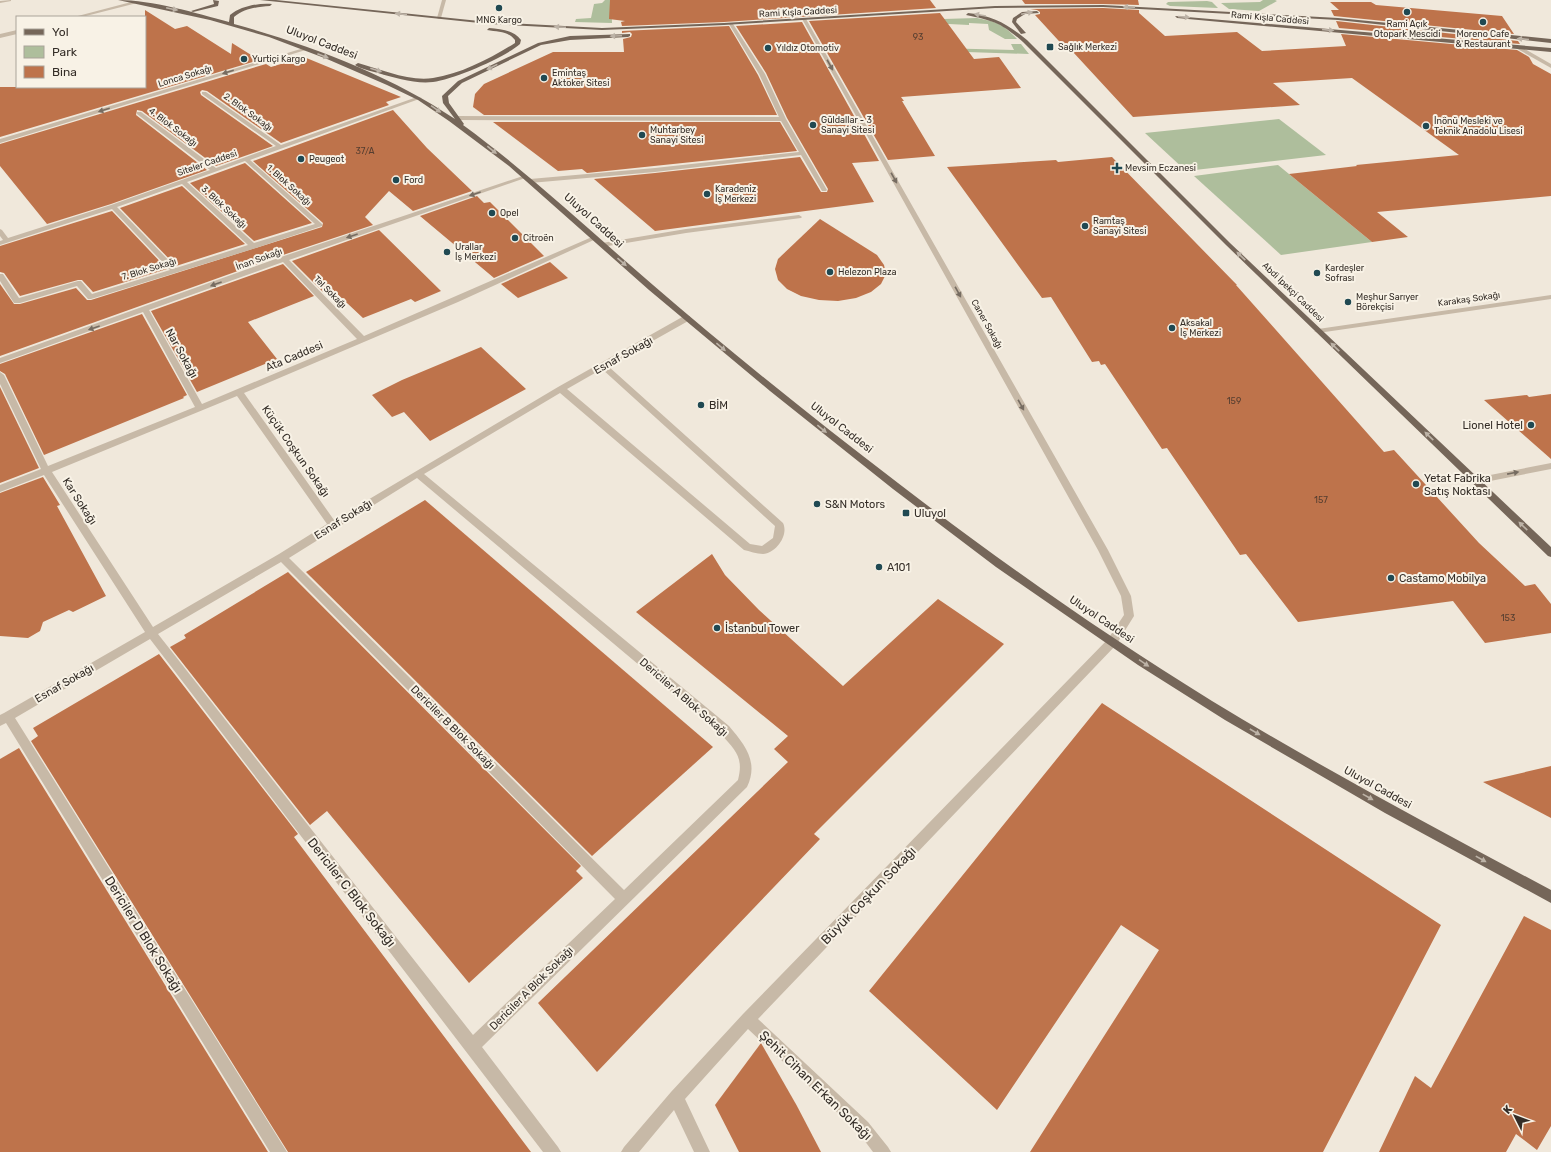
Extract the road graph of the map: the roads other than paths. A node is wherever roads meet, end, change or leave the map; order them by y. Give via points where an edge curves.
1 (9, 0) edge
2 (120, 0) edge
3 (214, 0) edge
4 (262, 0) edge
5 (272, 0) edge
6 (444, 0) edge
7 (0, 2) edge
8 (135, 2) junction
9 (300, 4) junction
10 (187, 12) junction
11 (1097, 12) dead end
12 (1104, 12) dead end
13 (1158, 15) dead end
14 (80, 16) edge
15 (1172, 16) dead end
16 (848, 17) junction
17 (439, 18) junction
18 (804, 19) junction
19 (232, 24) junction
20 (728, 24) junction
21 (16, 32) edge
22 (649, 33) dead end
23 (635, 34) dead end
24 (0, 36) edge
25 (1495, 36) junction
26 (1025, 40) junction
27 (1551, 41) edge
28 (1516, 46) junction
29 (306, 49) junction
30 (1551, 50) edge
31 (1551, 58) edge
32 (338, 61) junction
33 (1551, 66) edge
34 (204, 92) dead end
35 (419, 98) junction
36 (139, 113) dead end
37 (783, 119) junction
38 (460, 121) junction
39 (0, 141) edge
40 (281, 147) junction
41 (802, 154) junction
42 (246, 159) junction
43 (215, 170) junction
44 (528, 179) junction
45 (182, 181) junction
46 (824, 190) dead end
47 (113, 206) junction
48 (799, 217) dead end
49 (320, 225) joint
50 (0, 231) edge
51 (594, 238) junction
52 (3, 242) edge
53 (602, 245) junction
54 (254, 247) junction
55 (284, 259) junction
56 (175, 271) junction
57 (0, 276) edge
58 (1551, 297) edge
59 (145, 310) junction
60 (688, 318) junction
61 (1318, 331) junction
62 (362, 339) junction
63 (0, 361) edge
64 (603, 366) junction
65 (0, 375) edge
66 (561, 389) junction
67 (239, 392) junction
68 (200, 408) junction
69 (1551, 466) edge
70 (46, 470) junction
71 (418, 474) junction
72 (1475, 481) junction
73 (0, 489) edge
74 (333, 525) junction
75 (1551, 553) edge
76 (282, 557) junction
77 (151, 633) junction
78 (1112, 642) junction
79 (4, 719) edge
80 (1551, 897) edge
81 (623, 898) junction
82 (748, 1019) junction
83 (472, 1046) junction
84 (676, 1097) junction
85 (279, 1152) edge
86 (553, 1152) edge
87 (629, 1152) edge
88 (702, 1152) edge
89 (883, 1152) edge

1 - 7 street
2 - 8 main road, Uluyol Caddesi
3 - 10 main road via 217,2 212,7
4 - 5 main road, Rami Kışla Caddesi
5 - 9 main road, Rami Kışla Caddesi
6 - 17 street
8 -> 10 main road, Uluyol Caddesi
8 - 14 street
17 -> 9 main road, Rami Kışla Caddesi
9 - 19 main road via 248,7 232,16
10 - 19 main road, Uluyol Caddesi
26 -> 11 main road via 1014,22 1014,18 1019,15 1041,11
12 - 13 main road
15 -> 28 main road, Rami Kışla Caddesi
16 - 18 main road, Rami Kışla Caddesi
25 -> 16 main road, Rami Kışla Caddesi via 1338,19 1103,6 1002,7
26 -> 16 main road via 1002,22 979,15 958,13
20 -> 17 main road, Rami Kışla Caddesi via 602,29
32 -> 17 main road via 399,77 433,80 487,61 514,47 518,40 510,33
18 - 20 main road, Rami Kışla Caddesi
18 -> 78 street, Caner Sokağı via 1103,550 1126,596 1129,616
19 - 29 main road, Uluyol Caddesi
20 - 22 main road
20 - 37 street via 762,74
21 - 24 street
23 -> 38 main road via 555,40 522,52 460,82 445,96 446,103
27 -> 25 main road, Rami Kışla Caddesi
25 - 28 main road
61 -> 26 main road, Abdi İpekçi Caddesi
28 - 30 main road, Rami Kışla Caddesi
28 - 31 street
28 - 33 street
29 -> 32 main road, Uluyol Caddesi
29 -> 39 street, Lonca Sokağı
32 - 35 main road, Uluyol Caddesi
34 - 40 street, 2. Blok Sokağı
35 -> 38 main road, Uluyol Caddesi
35 - 40 street, Siteler Caddesi
36 - 43 street, 4. Blok Sokağı
37 - 38 street
37 - 41 street
38 -> 44 main road, Uluyol Caddesi
40 - 42 street, Siteler Caddesi
41 - 44 street, İnan Sokağı via 655,170
41 - 46 street
42 - 43 street, Siteler Caddesi
42 - 49 street, 1. Blok Sokağı
43 - 45 street, Siteler Caddesi
44 - 51 main road, Uluyol Caddesi
44 -> 55 street, İnan Sokağı
45 - 47 street, Siteler Caddesi
45 - 54 street, 3. Blok Sokağı
47 - 52 street, Siteler Caddesi
47 - 56 street
48 - 53 street via 686,231
49 - 54 street, 7. Blok Sokağı
50 - 52 street
51 - 53 main road, Uluyol Caddesi
51 - 62 street, Ata Caddesi
53 -> 60 main road, Uluyol Caddesi
54 - 56 street, 7. Blok Sokağı
55 -> 59 street, İnan Sokağı
55 - 62 street, Tel Sokağı
56 - 57 street, 7. Blok Sokağı via 91,297 78,283 17,301
58 - 61 street, Karakaş Sokağı
59 -> 63 street, İnan Sokağı
59 - 68 street, Nar Sokağı
60 - 64 street, Esnaf Sokağı
60 -> 78 main road, Uluyol Caddesi via 784,398 942,521
72 -> 61 main road, Abdi İpekçi Caddesi
62 - 67 street, Ata Caddesi
64 - 66 street, Esnaf Sokağı
64 - 66 street via 780,525 781,534 775,543 763,550 747,547
65 - 70 street, Kar Sokağı
66 - 71 street, Esnaf Sokağı
67 - 68 street, Ata Caddesi
67 - 74 street, Küçük Coşkun Sokağı
68 - 70 street, Ata Caddesi
72 -> 69 street
70 - 73 street, Ata Caddesi
70 - 77 street, Kar Sokağı
71 - 74 street, Esnaf Sokağı
71 - 81 street, Dericiler A Blok Sokağı via 725,730 744,754 747,768 743,782
75 -> 72 main road, Abdi İpekçi Caddesi
74 - 76 street, Esnaf Sokağı
76 - 77 street, Esnaf Sokağı
76 - 81 street, Dericiler B Blok Sokağı
77 - 79 street, Esnaf Sokağı
77 - 83 street, Dericiler C Blok Sokağı
78 -> 80 main road, Uluyol Caddesi via 1234,720 1348,786
78 - 82 street, Büyük Coşkun Sokağı
79 - 85 street, Dericiler D Blok Sokağı
81 - 83 street, Dericiler A Blok Sokağı
82 - 84 street, Büyük Coşkun Sokağı
82 - 89 street, Şehit Cihan Erkan Sokağı via 863,1127
83 - 86 street, Dericiler C Blok Sokağı
84 - 87 street, Büyük Coşkun Sokağı
84 - 88 street

